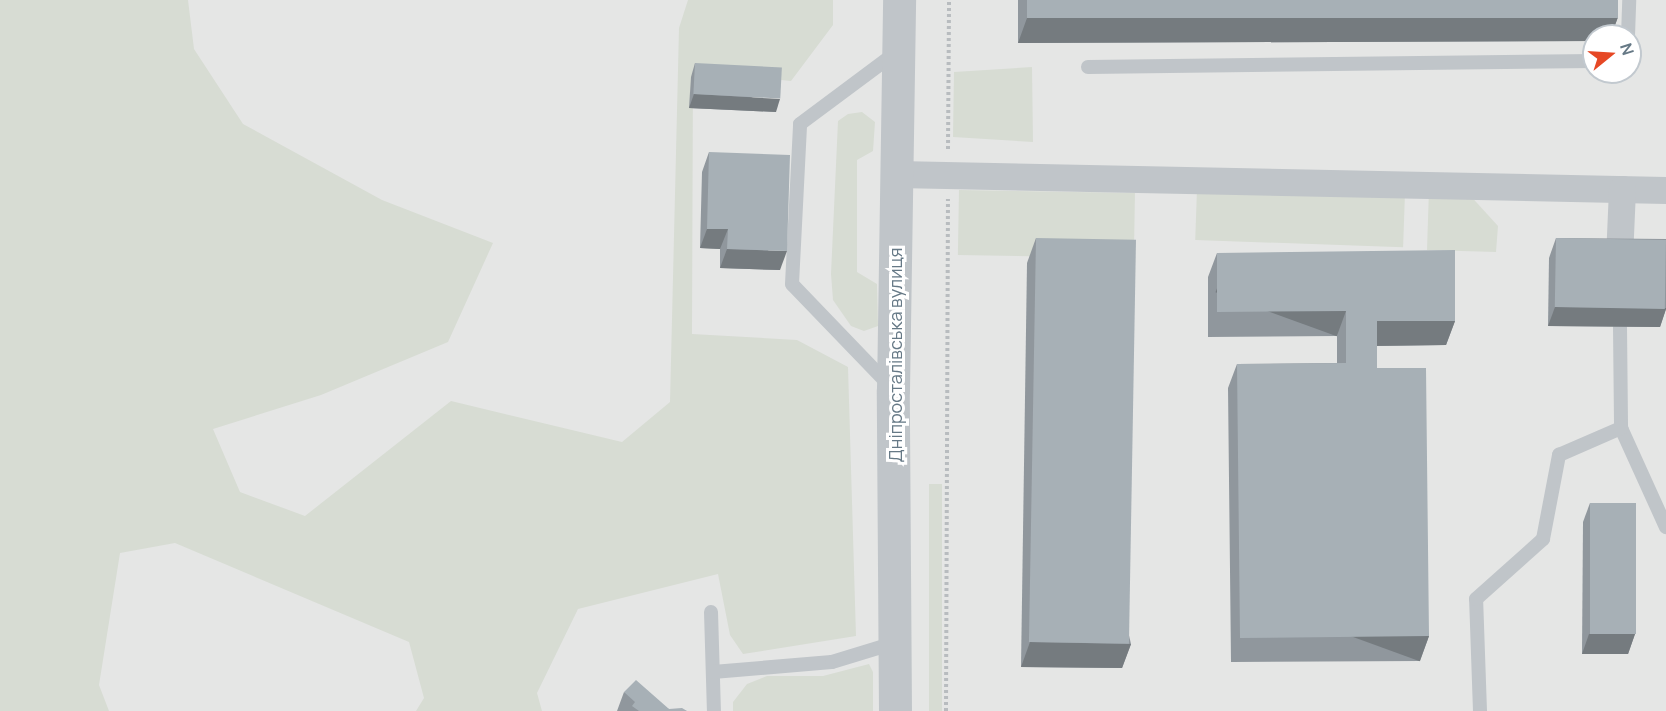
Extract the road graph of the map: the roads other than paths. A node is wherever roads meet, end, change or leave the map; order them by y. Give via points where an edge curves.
1 (899, 0) edge
2 (1629, 0) edge
3 (1628, 24) edge
4 (898, 51) junction
5 (1582, 61) edge
6 (1088, 67) dead end
7 (897, 174) junction
8 (1622, 189) junction
9 (1666, 190) edge
10 (1619, 258) edge
11 (1620, 327) dead end
12 (893, 390) junction
13 (1621, 428) junction
14 (1666, 527) edge
15 (711, 612) dead end
16 (895, 643) junction
17 (713, 672) junction
18 (714, 711) edge
19 (895, 711) edge
20 (1480, 711) edge

1 - 4 street, Дніпросталівська вулиця
2 - 3 lane
4 - 7 street, Дніпросталівська вулиця
4 - 12 lane via 800,124 792,284
5 - 6 lane
7 - 8 street
7 - 12 street, Дніпросталівська вулиця
8 - 9 street
8 - 10 street
11 - 13 lane
12 - 16 street, Дніпросталівська вулиця
13 - 14 lane
13 - 20 lane via 1559,455 1543,539 1476,599
15 - 17 lane
16 - 17 lane via 832,662
16 - 19 street, Дніпросталівська вулиця
17 - 18 lane

